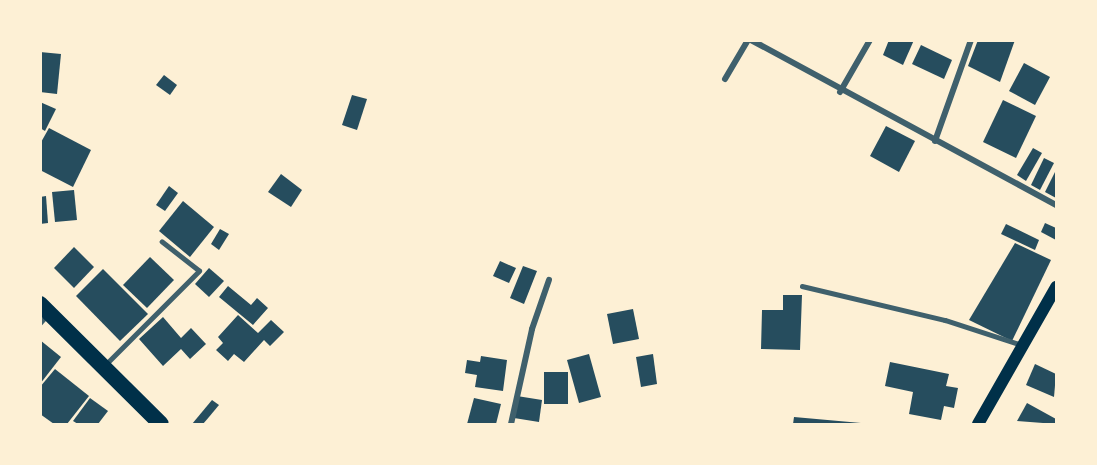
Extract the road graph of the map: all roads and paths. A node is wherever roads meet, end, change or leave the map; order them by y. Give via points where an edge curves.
1 (750, 40) edge
2 (870, 40) edge
3 (971, 40) edge
4 (725, 79) dead end
5 (840, 92) junction
6 (935, 141) junction
7 (1056, 205) edge
8 (162, 242) dead end
9 (549, 280) dead end
10 (801, 286) dead end
11 (1056, 287) edge
12 (43, 313) edge
13 (1025, 346) junction
14 (103, 367) junction
15 (161, 424) edge
16 (511, 424) edge
17 (978, 424) edge

1 - 4 street
1 - 5 street
2 - 5 street
3 - 6 street
5 - 6 street
6 - 7 street
8 - 14 lane via 199,271
9 - 16 street via 532,329
10 - 13 lane via 945,320
11 - 13 main road
12 - 14 highway
13 - 17 main road
14 - 15 highway

